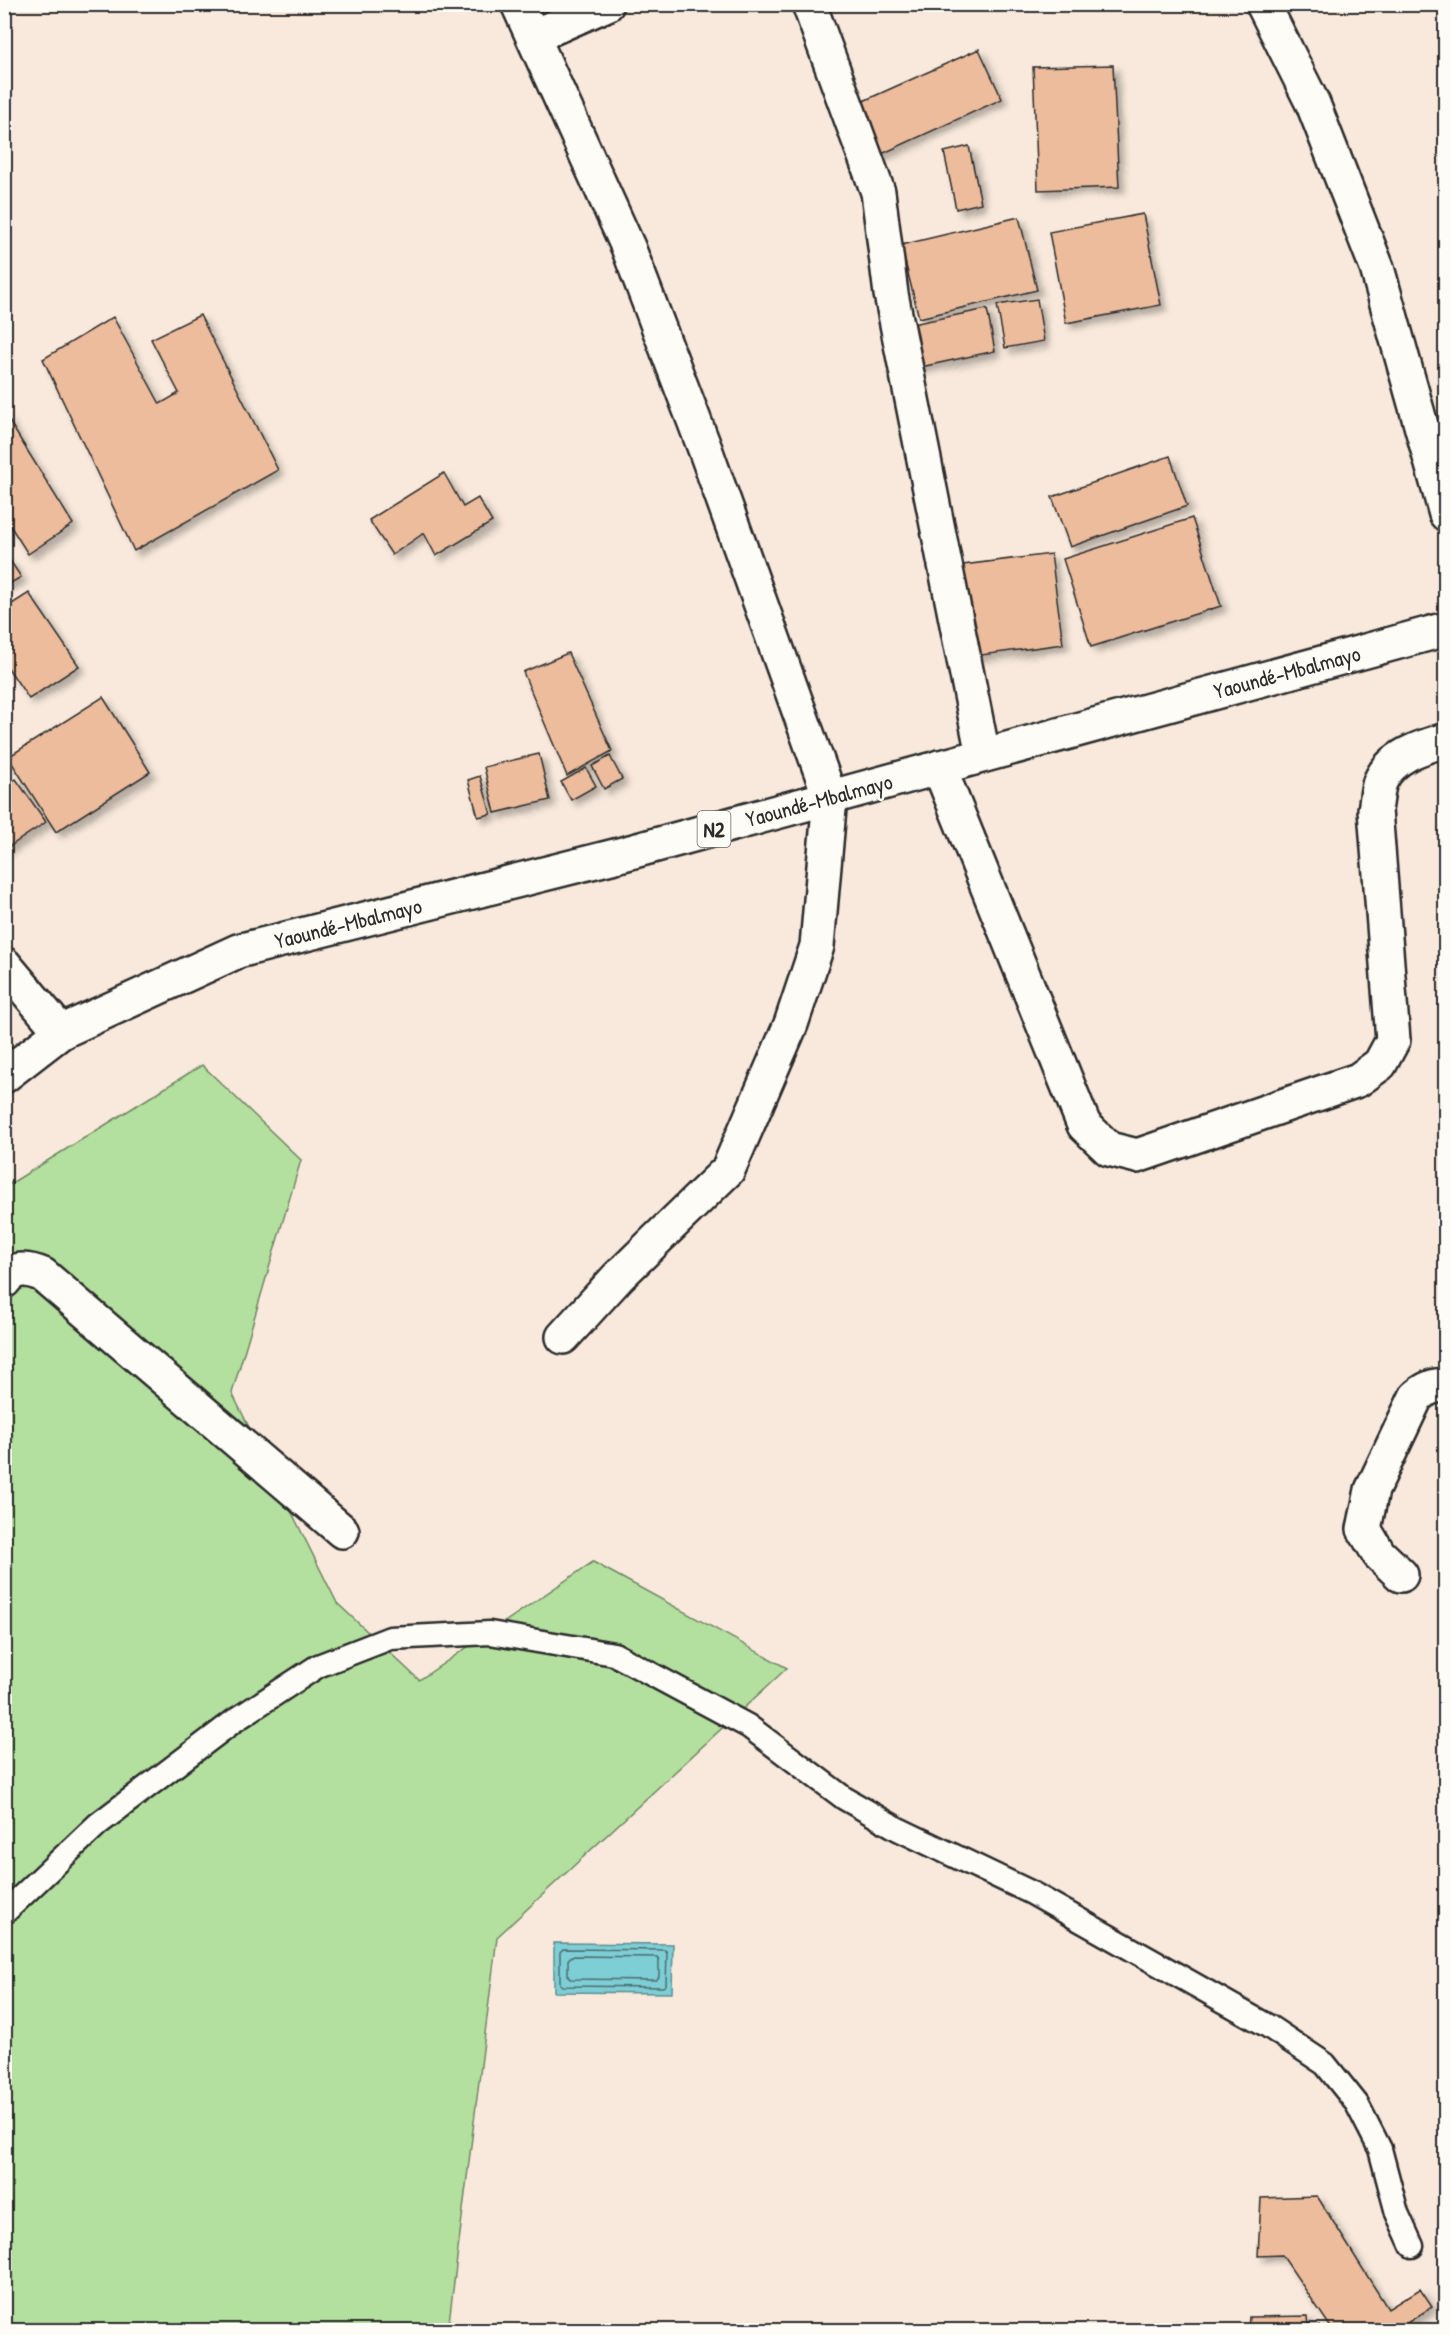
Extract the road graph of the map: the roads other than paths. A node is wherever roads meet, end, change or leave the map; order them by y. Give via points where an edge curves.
1 (518, 4) edge
2 (607, 4) edge
3 (809, 4) edge
4 (1263, 4) edge
5 (534, 36) junction
6 (1446, 514) edge
7 (1446, 629) edge
8 (1446, 740) edge
9 (983, 755) junction
10 (939, 767) junction
11 (830, 796) junction
12 (4, 964) edge
13 (61, 1032) junction
14 (4, 1076) edge
15 (4, 1281) edge
16 (563, 1337) dead end
17 (1446, 1386) edge
18 (342, 1531) dead end
19 (1401, 1575) dead end
20 (4, 1913) edge
21 (1412, 2246) dead end

1 - 5 main road
2 - 5 main road
3 - 9 main road via 878,192 891,294
4 - 6 main road via 1313,104 1377,268
5 - 11 main road via 628,247
7 - 9 main road, Yaoundé-Mbalmayo / N2
8 - 10 main road via 1421,747 1389,765 1379,784 1375,810 1394,1040 1380,1064 1358,1080 1137,1156 1109,1149 1084,1125
9 - 10 main road, Yaoundé-Mbalmayo / N2
10 - 11 main road, Yaoundé-Mbalmayo / N2
11 - 13 main road, Yaoundé-Mbalmayo / N2 via 622,854 238,951
11 - 16 main road via 817,946 791,1024 728,1170 618,1277
12 - 13 main road
13 - 14 main road, Yaoundé-Mbalmayo / N2
15 - 18 main road via 18,1270 30,1269 43,1275
17 - 19 main road via 1425,1389 1416,1397 1372,1490 1364,1529 1379,1554
20 - 21 lane via 98,1824 234,1721 318,1666 390,1638 490,1632 614,1654 748,1726 844,1798 898,1830 1030,1892 1268,2026 1325,2064 1358,2104 1380,2149 1397,2213

